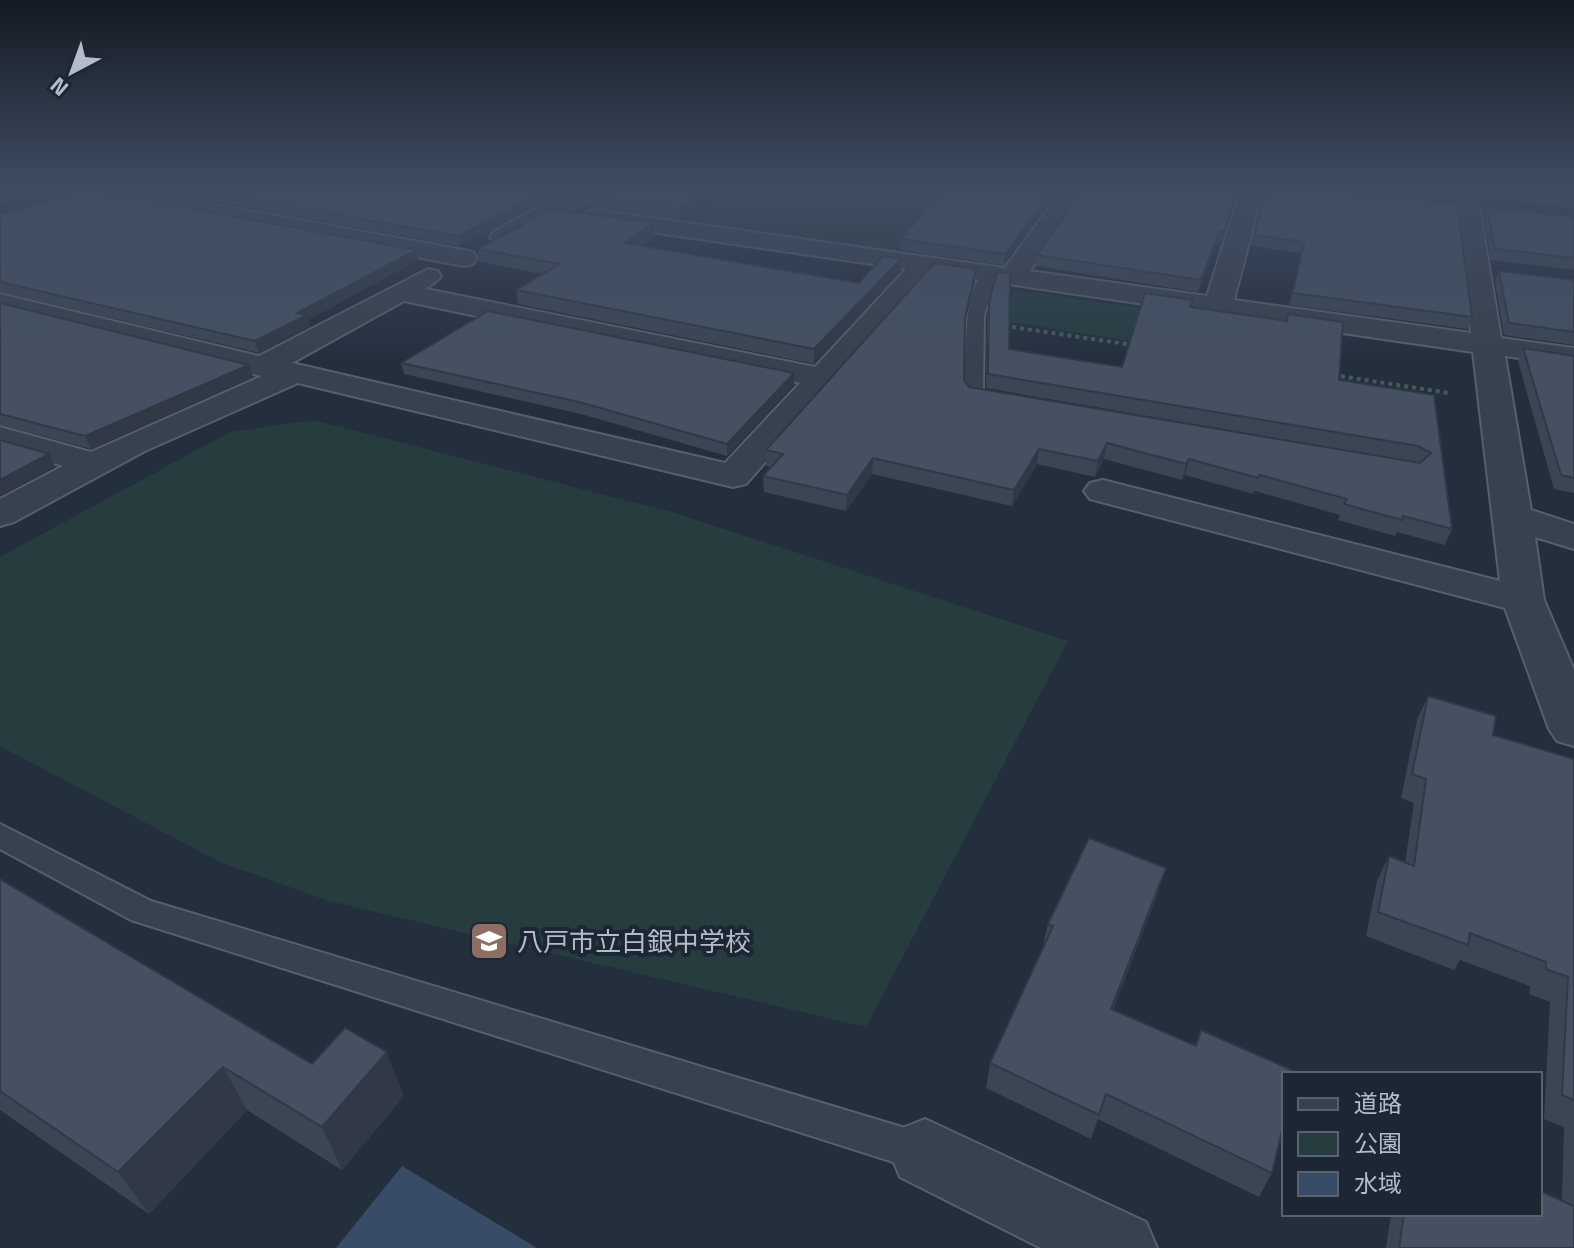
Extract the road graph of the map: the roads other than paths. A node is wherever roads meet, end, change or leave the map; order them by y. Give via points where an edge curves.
1 (391, 244) edge
2 (489, 244) edge
3 (781, 244) edge
4 (1027, 244) edge
5 (1236, 244) edge
6 (1481, 244) edge
7 (464, 258) junction
8 (925, 265) junction
9 (1001, 276) junction
10 (401, 292) junction
11 (5, 307) edge
12 (1218, 307) junction
13 (1487, 345) junction
14 (1574, 357) edge
15 (280, 370) junction
16 (822, 378) junction
17 (1021, 403) edge
18 (0, 437) edge
19 (96, 464) junction
20 (1103, 491) dead end
21 (0, 514) edge
22 (1513, 517) junction
23 (1574, 537) edge
24 (1523, 600) junction
25 (1574, 729) edge
26 (0, 835) edge
27 (925, 1153) joint
28 (1120, 1248) edge

1 - 7 street
2 - 7 street
3 - 8 street
4 - 9 street
5 - 12 street
6 - 13 street via 1490,270
7 - 10 street
8 - 9 street
8 - 16 street
9 - 12 street
9 - 17 lane via 985,281 976,321 974,395
10 - 15 street
10 - 16 street
11 - 15 street via 91,322
12 - 13 street
13 - 14 street
13 - 22 street
15 - 16 street via 733,476
15 - 19 street
18 - 19 street
19 - 21 street
20 - 24 street
22 - 23 street
22 - 24 street
24 - 25 street
26 - 27 lane via 142,911
27 - 28 street

